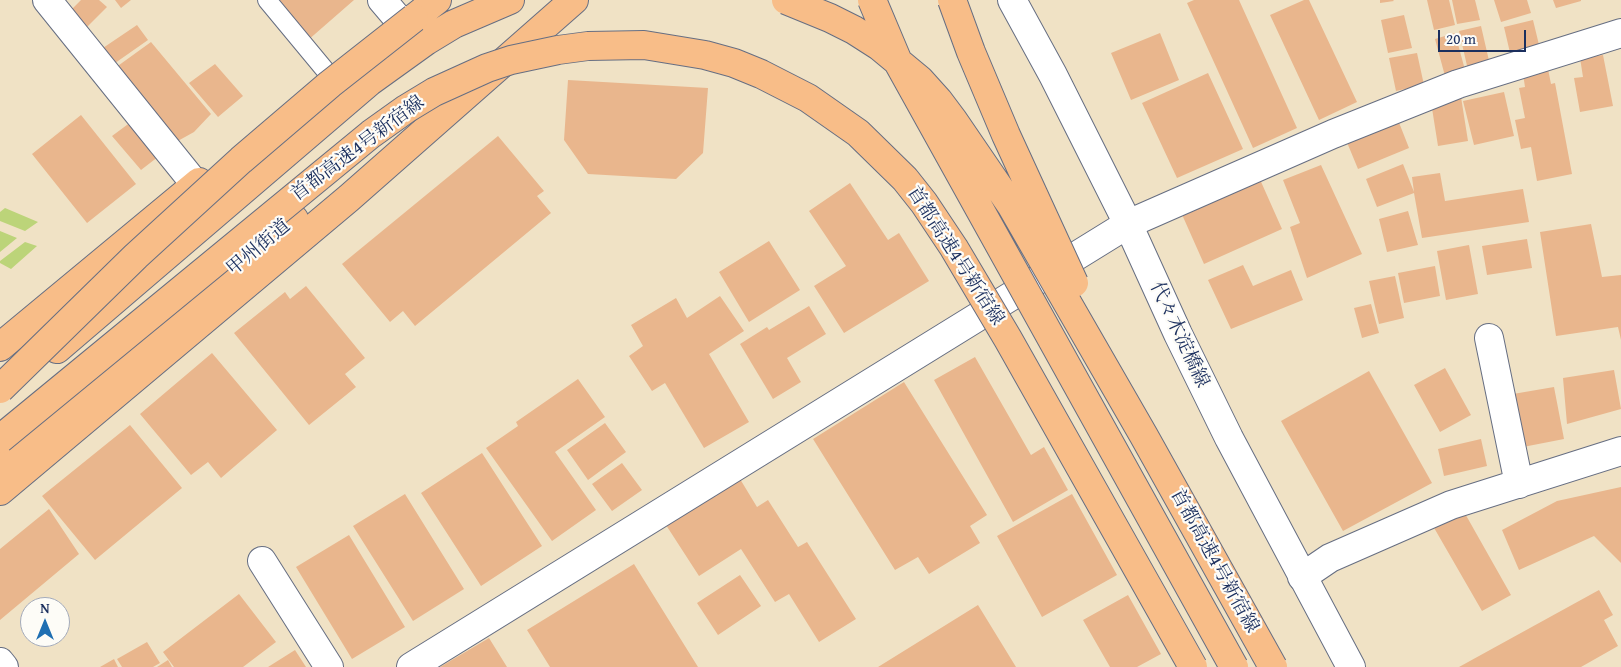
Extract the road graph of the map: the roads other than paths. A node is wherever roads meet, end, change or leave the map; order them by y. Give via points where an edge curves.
1 (47, 0) edge
2 (267, 0) edge
3 (426, 0) edge
4 (437, 0) edge
5 (443, 0) edge
6 (510, 0) edge
7 (569, 0) edge
8 (574, 0) edge
9 (786, 0) edge
10 (872, 0) edge
11 (952, 0) edge
12 (1012, 0) edge
13 (390, 10) edge
14 (1621, 33) edge
15 (330, 76) junction
16 (196, 185) junction
17 (1128, 224) junction
18 (1489, 338) dead end
19 (0, 346) edge
20 (0, 373) edge
21 (0, 389) edge
22 (0, 396) edge
23 (1144, 436) junction
24 (0, 439) edge
25 (1621, 451) edge
26 (0, 464) edge
27 (1519, 484) junction
28 (0, 491) edge
29 (262, 560) dead end
30 (1302, 577) junction
31 (0, 662) edge
32 (4, 667) edge
33 (329, 667) edge
34 (412, 667) edge
35 (1193, 667) edge
36 (1234, 667) edge
37 (1273, 667) edge
38 (1352, 667) edge

1 - 16 street
2 - 15 lane
3 - 13 highway
4 - 21 highway, bridge via 240,160
5 - 20 highway
6 - 22 highway, 首都高速4号新宿線 via 454,24 369,82
7 - 26 highway, 甲州街道 via 338,183
8 - 28 highway via 349,198
9 - 23 highway, 首都高速4号新宿線, bridge via 830,18 879,46 920,80 938,100 1011,205
10 - 36 highway, bridge via 899,64
11 - 23 highway, bridge via 1006,134
12 - 17 street, 代々木淀橋線
13 - 15 highway
14 - 17 street via 1458,84 1332,134
15 - 16 highway
16 - 19 highway
17 - 30 street, 代々木淀橋線 via 1195,369
17 - 34 street
18 - 27 street
23 - 37 highway, 首都高速4号新宿線, bridge
24 - 35 highway, 首都高速4号新宿線, bridge via 371,134 434,92 487,68 568,48 644,45 705,55 762,74 808,98 858,133 905,179 954,248 1008,339
25 - 27 street
27 - 30 street via 1442,509 1330,558
29 - 33 street
30 - 38 street, 代々木淀橋線
31 - 32 street

